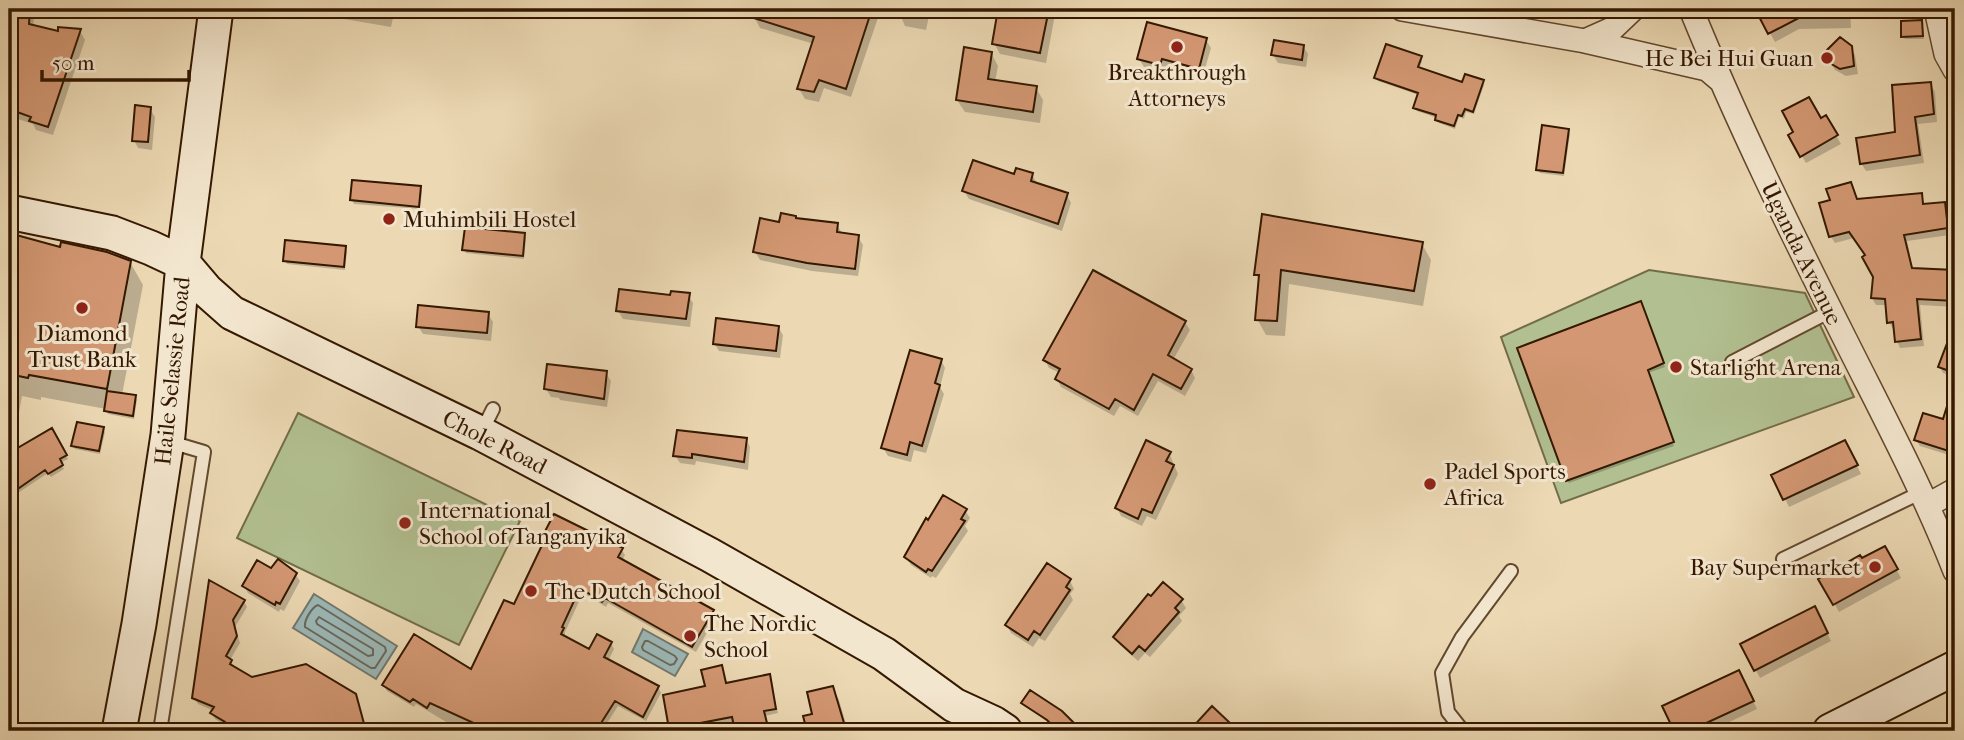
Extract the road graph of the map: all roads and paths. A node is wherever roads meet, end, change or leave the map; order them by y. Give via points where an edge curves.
1 (216, 9) edge
2 (1402, 9) edge
3 (1633, 9) edge
4 (1691, 9) edge
5 (1937, 9) edge
6 (1586, 41) junction
7 (1955, 70) edge
8 (1720, 80) junction
9 (9, 212) edge
10 (183, 263) junction
11 (1830, 311) junction
12 (1732, 362) dead end
13 (167, 441) junction
14 (1955, 490) edge
15 (1925, 499) junction
16 (1783, 559) dead end
17 (1511, 570) dead end
18 (1955, 571) edge
19 (1955, 668) edge
20 (119, 731) edge
21 (160, 731) edge
22 (1005, 731) edge
23 (1463, 731) edge
24 (1830, 731) edge

1 - 10 street, Haile Selassie Road
2 - 6 street
3 - 6 street via 1612,29
4 - 8 street, Uganda Avenue
5 - 7 street via 1946,54
6 - 8 street via 1707,69
8 - 11 street, Uganda Avenue
9 - 10 street, Chole Road via 112,233
10 - 13 street, Haile Selassie Road
10 - 22 street, Chole Road via 232,313 487,421 884,654 954,705
11 - 12 lane
11 - 15 street, Uganda Avenue
13 - 20 street, Haile Selassie Road
13 - 21 lane via 204,452
14 - 15 street
15 - 16 lane
15 - 18 street, Uganda Avenue
17 - 23 lane via 1442,673 1448,712
19 - 24 street

